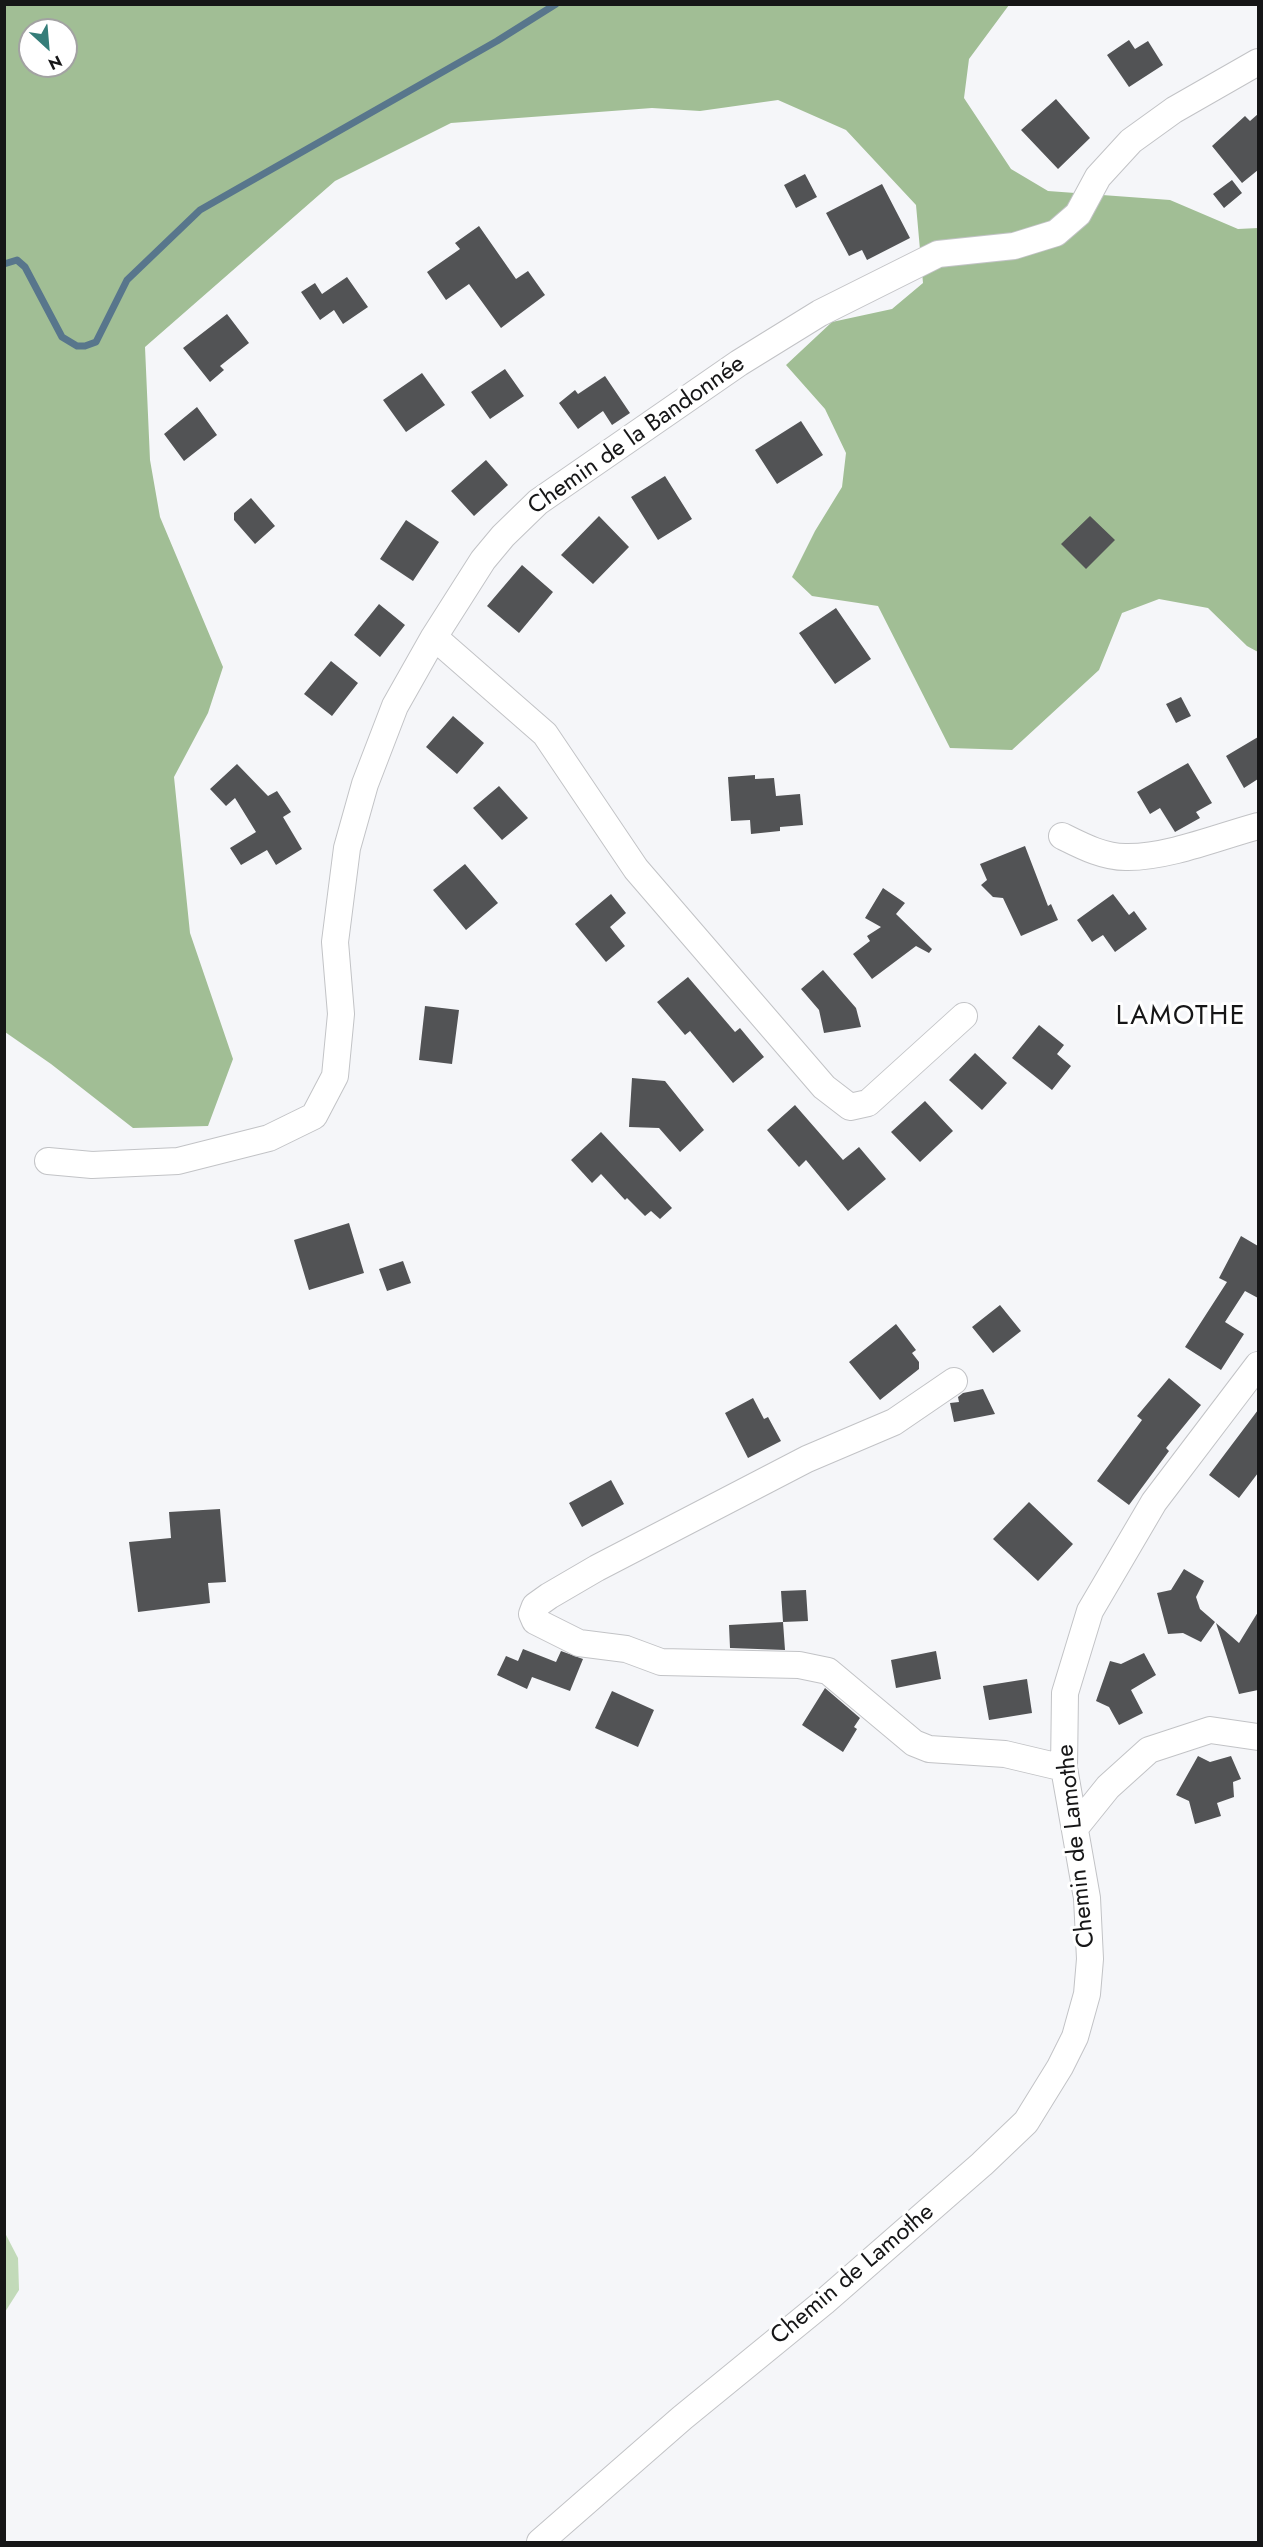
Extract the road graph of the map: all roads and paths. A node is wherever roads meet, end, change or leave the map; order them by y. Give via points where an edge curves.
1 (1258, 62) edge
2 (434, 637) junction
3 (1258, 826) edge
4 (1062, 836) dead end
5 (964, 1016) dead end
6 (48, 1161) dead end
7 (1258, 1365) edge
8 (954, 1381) dead end
9 (1258, 1737) edge
10 (1064, 1768) junction
11 (1075, 1828) junction
12 (540, 2542) edge

1 - 2 street, Chemin de la Bandonnée via 1174,110 1131,141 1098,177 1078,214 1056,233 1014,246 938,254 820,313 739,363 538,502 483,560
2 - 5 street via 544,734 636,869 824,1087 850,1107 868,1103
2 - 6 street, Chemin de la Bandonnée via 395,706 351,832 335,942 341,1014 335,1076 314,1116 269,1138 178,1161 92,1165
3 - 4 street via 1159,853 1126,857 1097,852
7 - 10 street, Chemin de Lamothe via 1154,1502 1090,1611 1065,1693
8 - 10 street via 894,1422 787,1469 597,1568 549,1596 535,1606 532,1614 535,1621 579,1643 626,1649 661,1662 799,1665 828,1671 914,1743 929,1749 1005,1754
9 - 11 street via 1210,1730 1149,1750 1108,1787
10 - 11 street, Chemin de Lamothe
11 - 12 street, Chemin de Lamothe via 1087,1898 1087,1994 1075,2037 1026,2122 833,2294

